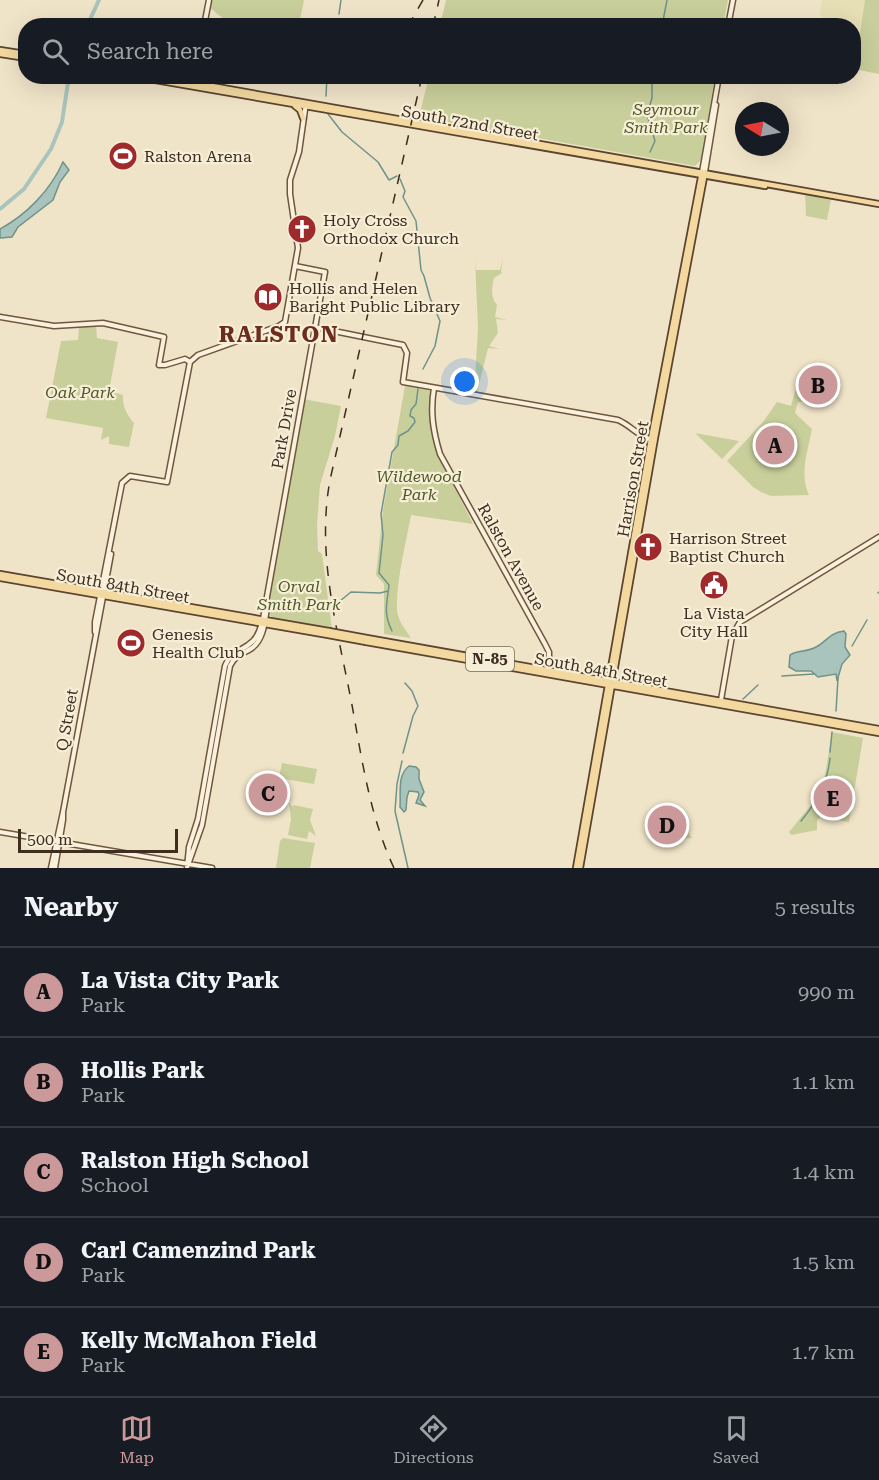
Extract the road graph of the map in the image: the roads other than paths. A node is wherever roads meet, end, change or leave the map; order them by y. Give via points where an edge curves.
1 (209, 0) edge
2 (733, 0) edge
3 (206, 18) edge
4 (730, 18) edge
5 (0, 52) edge
6 (18, 55) edge
7 (186, 84) edge
8 (189, 84) edge
9 (718, 84) edge
10 (193, 85) junction
11 (293, 105) junction
12 (306, 105) junction
13 (303, 118) junction
14 (703, 174) junction
15 (879, 204) edge
16 (295, 266) junction
17 (0, 317) edge
18 (314, 327) junction
19 (190, 362) junction
20 (434, 388) junction
21 (653, 440) junction
22 (879, 537) edge
23 (0, 576) edge
24 (103, 593) junction
25 (263, 622) junction
26 (367, 640) junction
27 (525, 669) junction
28 (549, 669) junction
29 (611, 682) junction
30 (721, 700) junction
31 (879, 731) edge
32 (0, 832) edge
33 (58, 841) junction
34 (187, 866) edge
35 (53, 868) edge
36 (212, 868) edge
37 (578, 868) edge

1 - 3 street
2 - 4 street
5 - 6 main road
7 - 10 main road, South 72nd Street
8 - 10 main road, South 72nd Street
9 - 14 street, Harrison Street
10 - 11 main road, South 72nd Street
10 - 12 main road, South 72nd Street
11 - 12 main road, South 72nd Street
11 - 13 main road
12 - 13 street
12 - 14 main road, South 72nd Street
13 - 16 street via 290,180 298,245
14 - 15 main road, South 72nd Street
14 - 21 main road, Harrison Street
14 - 29 main road, Harrison Street
16 - 18 street, Park Drive via 325,272
16 - 19 street via 285,322 198,355
17 - 19 street via 54,326 103,323 164,337 159,365 185,359
18 - 20 street via 398,343 407,353 403,382
18 - 25 street, Park Drive
19 - 24 street, Q Street via 167,482 132,476 122,483
20 - 21 street via 618,420
20 - 28 street, Ralston Avenue via 433,427 440,454 544,642 549,652
21 - 29 main road, Harrison Street
22 - 30 street via 740,622 732,636
23 - 24 main road, South 84th Street / N-85
24 - 25 main road, South 84th Street / N-85
24 - 33 street, Q Street
25 - 26 main road, South 84th Street / N-85, bridge
25 - 34 street, Park Drive via 257,643 237,656 230,666 202,825
26 - 27 main road, South 84th Street / N-85
26 - 28 main road, South 84th Street / N-85
27 - 28 main road
27 - 29 main road, South 84th Street / N-85
28 - 29 main road, South 84th Street / N-85
29 - 30 main road, South 84th Street / N-85
29 - 31 main road, South 84th Street / N-85
29 - 37 main road, Harrison Street
30 - 31 main road, South 84th Street / N-85
32 - 33 street
33 - 34 street
33 - 35 street, Q Street
34 - 36 street

